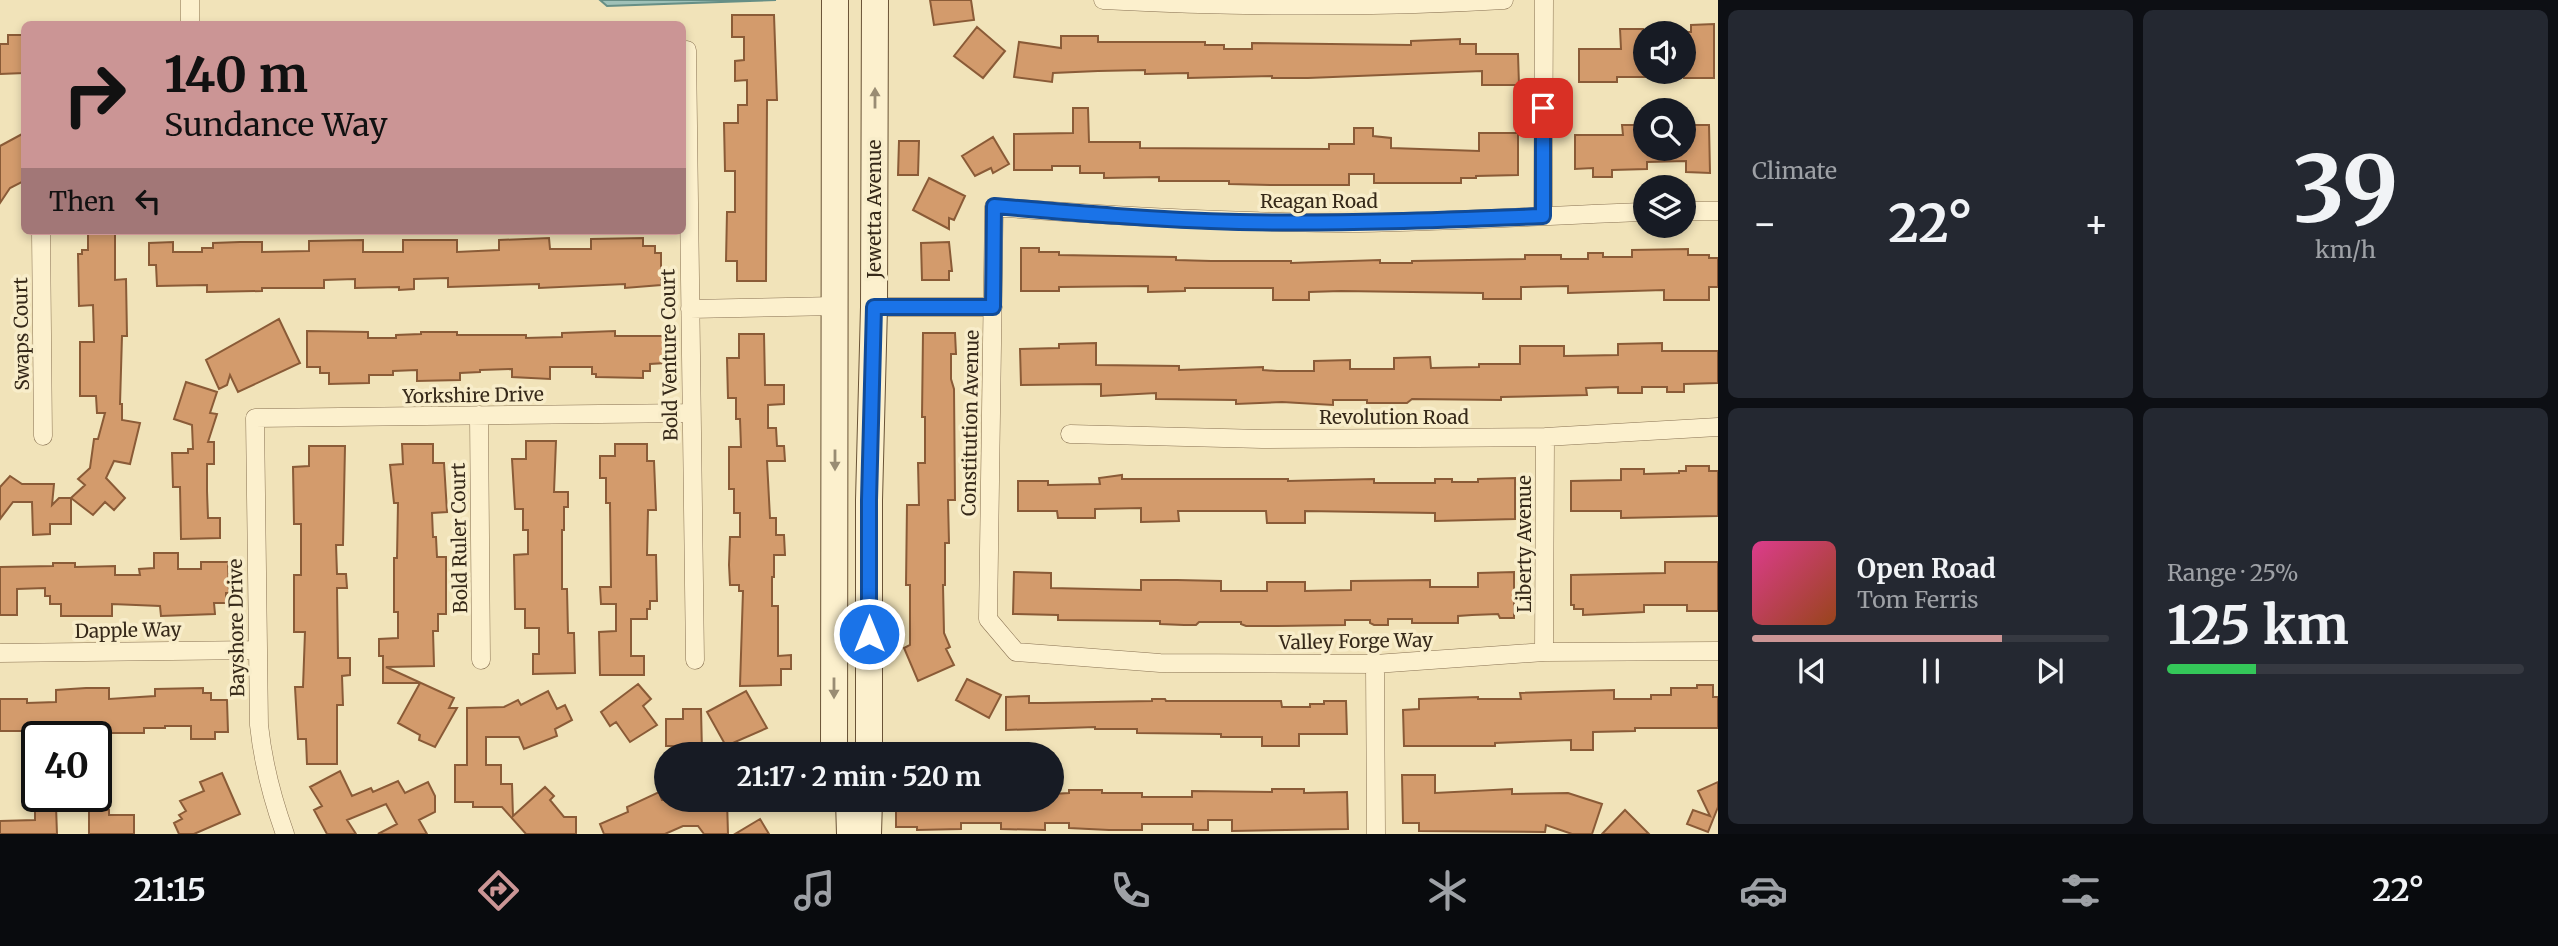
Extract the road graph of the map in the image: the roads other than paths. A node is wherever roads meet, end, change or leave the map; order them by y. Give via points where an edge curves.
1 (190, 0) edge
2 (835, 0) edge
3 (875, 0) edge
4 (1103, 0) edge
5 (1504, 0) edge
6 (1544, 0) edge
7 (190, 21) edge
8 (687, 50) dead end
9 (835, 161) junction
10 (686, 201) edge
11 (994, 206) joint
12 (1696, 211) edge
13 (1718, 211) edge
14 (1633, 212) edge
15 (1543, 216) junction
16 (41, 235) edge
17 (835, 306) junction
18 (874, 307) junction
19 (993, 307) junction
20 (690, 309) junction
21 (691, 414) junction
22 (479, 415) junction
23 (255, 418) joint
24 (1718, 427) edge
25 (1070, 434) dead end
26 (43, 436) dead end
27 (1545, 437) junction
28 (870, 469) junction
29 (1002, 636) joint
30 (257, 650) junction
31 (1718, 651) edge
32 (1544, 652) junction
33 (0, 653) edge
34 (481, 660) dead end
35 (695, 660) dead end
36 (1375, 664) junction
37 (838, 742) edge
38 (869, 742) edge
39 (833, 812) edge
40 (849, 812) edge
41 (869, 812) edge
42 (285, 834) edge
43 (833, 834) edge
44 (850, 834) edge
45 (868, 834) edge
46 (1376, 834) edge

1 - 7 street
2 - 9 street, Jewetta Avenue
18 -> 3 street, Jewetta Avenue
4 - 5 street via 1235,6
6 - 15 street
8 - 10 street, Bold Venture Court
9 - 17 street, Jewetta Avenue
9 - 18 street via 851,201 856,292 858,299
10 - 20 street, Bold Venture Court
11 - 15 street, Reagan Road via 1237,222
11 - 19 street, Constitution Avenue
12 - 13 street
14 - 15 street, Reagan Road
16 - 26 street, Swaps Court
17 - 20 street
17 - 28 street via 850,336 852,435
17 -> 37 street, Jewetta Avenue
18 - 19 street
18 - 28 street, Jewetta Avenue
19 - 29 street, Constitution Avenue via 988,619
20 - 21 street, Bold Venture Court
21 - 22 street, Yorkshire Drive
21 - 35 street, Bold Venture Court
22 - 23 street, Yorkshire Drive
22 - 34 street, Bold Ruler Court
23 - 30 street, Bayshore Drive
24 - 27 street, Revolution Road
25 - 27 street, Revolution Road via 1262,439
27 - 32 street, Liberty Avenue
28 - 38 street, Jewetta Avenue
29 - 36 street, Valley Forge Way via 1016,652 1160,663
30 - 33 street, Dapple Way
30 - 42 street, Bayshore Drive via 263,761
31 - 32 street, Valley Forge Way
32 - 36 street, Valley Forge Way
36 - 46 street
39 - 43 street
40 - 44 street
41 - 45 street

